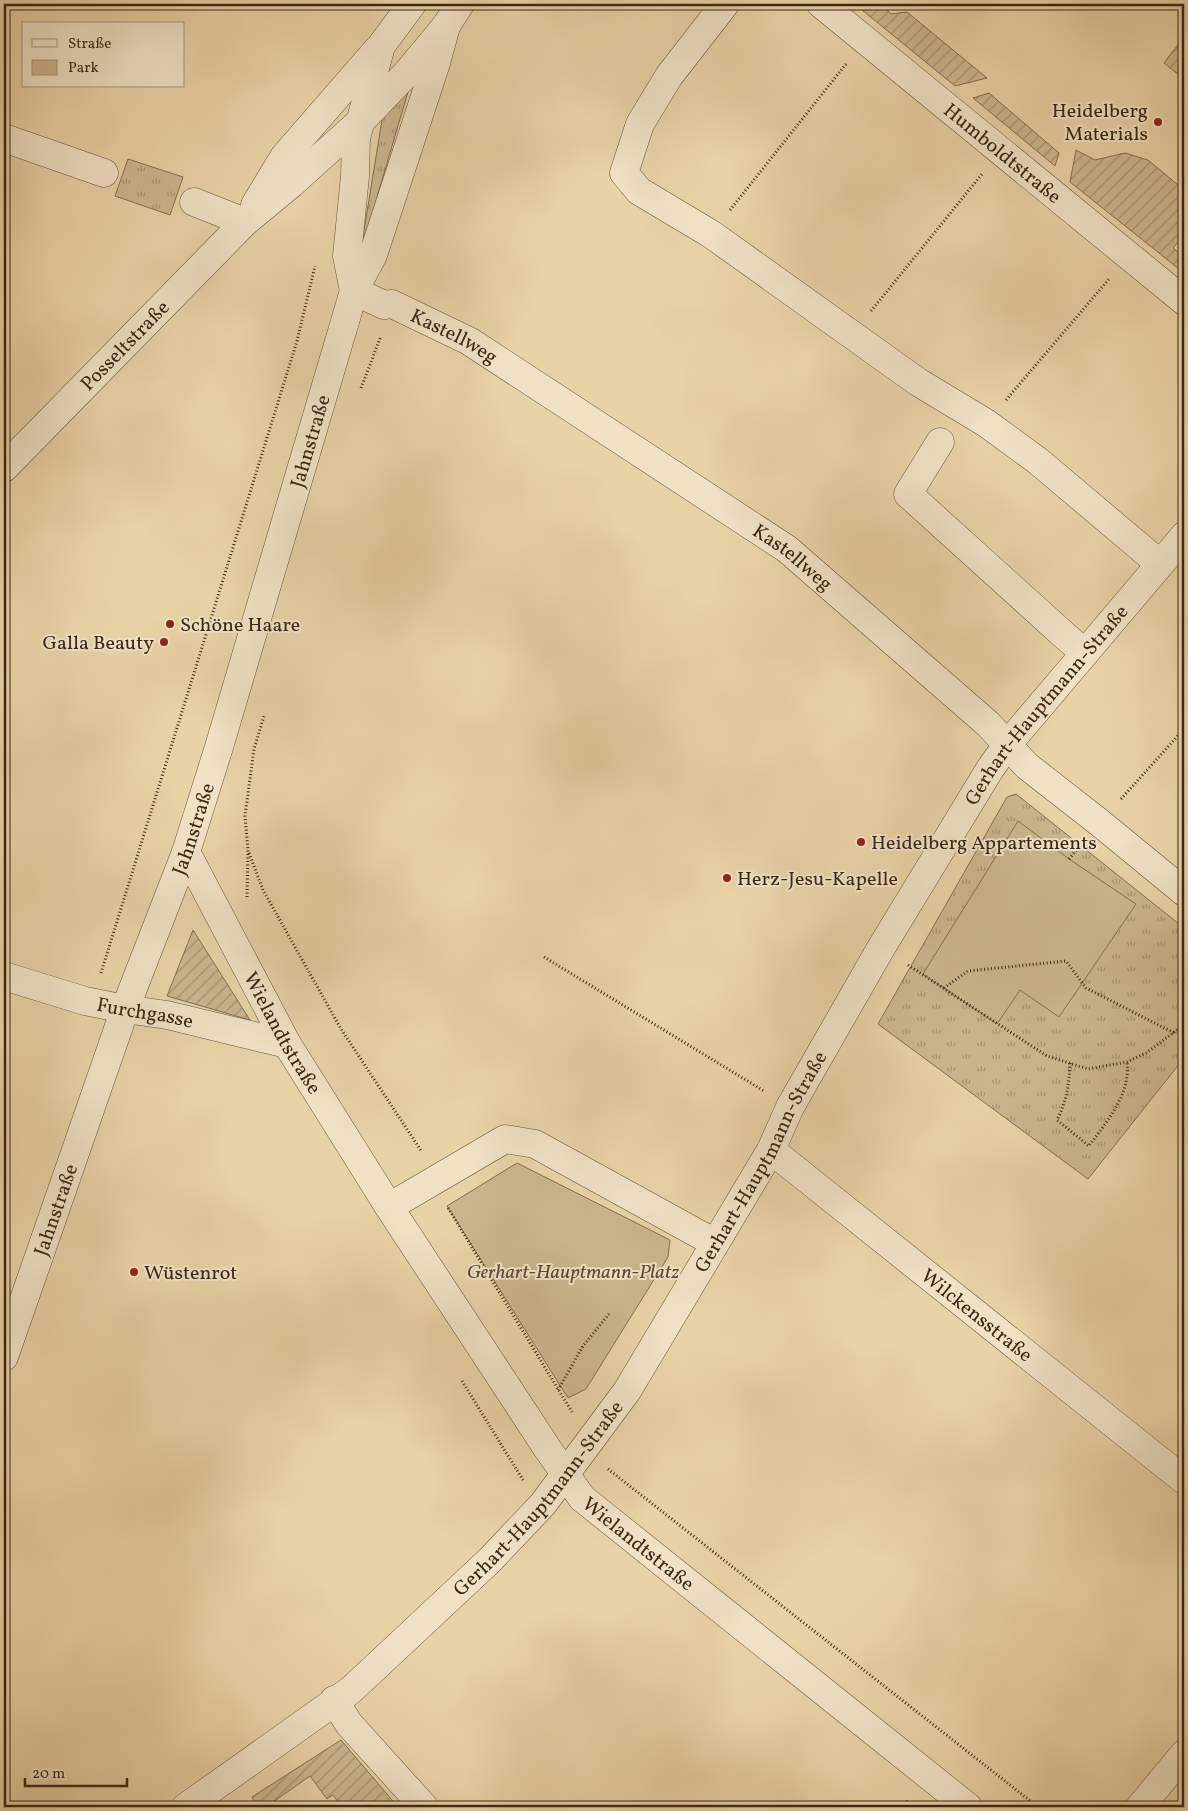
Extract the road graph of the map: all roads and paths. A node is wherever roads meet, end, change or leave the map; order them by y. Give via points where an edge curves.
1 (412, 4) edge
2 (460, 4) edge
3 (725, 4) edge
4 (821, 4) edge
5 (446, 26) junction
6 (866, 40) junction
7 (381, 46) junction
8 (361, 121) junction
9 (4, 138) edge
10 (1001, 150) junction
11 (104, 173) dead end
12 (194, 202) dead end
13 (245, 222) junction
14 (711, 234) junction
15 (1130, 255) junction
16 (317, 257) dead end
17 (354, 291) junction
18 (1184, 301) edge
19 (852, 335) junction
20 (986, 423) junction
21 (940, 442) dead end
22 (4, 468) edge
23 (1184, 536) edge
24 (1160, 564) junction
25 (1085, 653) junction
26 (1184, 730) edge
27 (1007, 745) junction
28 (250, 773) dead end
29 (1100, 823) junction
30 (248, 850) junction
31 (186, 852) junction
32 (1184, 892) edge
33 (247, 898) dead end
34 (881, 948) junction
35 (544, 957) dead end
36 (4, 976) edge
37 (99, 978) dead end
38 (944, 988) junction
39 (125, 1009) junction
40 (1184, 1025) edge
41 (1174, 1033) junction
42 (287, 1044) junction
43 (1126, 1062) junction
44 (1070, 1063) junction
45 (790, 1107) junction
46 (771, 1150) junction
47 (426, 1159) dead end
48 (444, 1201) dead end
49 (389, 1207) junction
50 (715, 1243) junction
51 (609, 1314) dead end
52 (4, 1357) edge
53 (458, 1375) dead end
54 (558, 1390) junction
55 (576, 1417) dead end
56 (604, 1466) dead end
57 (565, 1474) junction
58 (1184, 1480) edge
59 (525, 1484) dead end
60 (334, 1700) junction
61 (1184, 1754) edge
62 (186, 1807) edge
63 (424, 1807) edge
64 (968, 1807) edge
65 (1038, 1807) edge
66 (1140, 1807) edge

1 - 7 street, Jahnstraße
2 - 5 street, Jahnstraße
3 - 14 street via 668,76 640,124 624,172 639,191
4 - 6 street, Humboldtstraße
5 - 8 street, Jahnstraße
5 - 17 street, Jahnstraße via 373,255
6 - 10 street, Humboldtstraße
6 - 14 path
7 - 8 street, Jahnstraße
7 - 13 street, Posseltstraße via 284,157
8 - 13 street, Posseltstraße
8 - 17 street, Jahnstraße via 356,138 347,256
9 - 11 street
10 - 15 street, Humboldtstraße
10 - 19 path
12 - 13 street
13 - 22 street, Posseltstraße
14 - 19 street
15 - 18 street, Humboldtstraße
15 - 20 path
16 - 37 path via 297,341
17 - 27 street, Kastellweg via 384,305 392,304 469,341 787,549 988,724
17 - 31 street, Jahnstraße
19 - 20 street via 918,382
20 - 24 street via 1038,461
21 - 25 street via 908,494
23 - 24 street, Gerhart-Hauptmann-Straße
24 - 25 street, Gerhart-Hauptmann-Straße
25 - 27 street, Gerhart-Hauptmann-Straße
26 - 29 path
27 - 29 street, Kastellweg via 1027,766
27 - 34 street, Gerhart-Hauptmann-Straße
28 - 30 path via 245,816
29 - 32 street, Kastellweg
30 - 33 path
30 - 47 path via 262,890 341,1029
31 - 39 street, Jahnstraße
31 - 42 street, Wielandtstraße
34 - 38 path
34 - 45 street, Gerhart-Hauptmann-Straße
35 - 45 path
36 - 39 street, Furchgasse via 85,1001
38 - 41 path via 968,971 1066,961 1086,988
38 - 44 path via 1047,1056
39 - 42 street, Furchgasse via 167,1015
39 - 52 street, Jahnstraße
40 - 41 path
41 - 43 path via 1146,1053
42 - 49 street, Wielandtstraße
43 - 44 path via 1088,1069
43 - 44 path via 1128,1075 1120,1102 1090,1146 1057,1120 1069,1088
45 - 46 street, Gerhart-Hauptmann-Straße
46 - 50 street, Gerhart-Hauptmann-Straße
46 - 58 street, Wilckensstraße
48 - 54 path
49 - 50 street via 505,1139 535,1144
49 - 57 street, Wielandtstraße
50 - 57 street, Gerhart-Hauptmann-Straße via 628,1391
51 - 54 path via 584,1346
53 - 59 path
54 - 55 path
56 - 65 path
57 - 60 street, Gerhart-Hauptmann-Straße via 543,1504 490,1560 351,1690
57 - 64 street, Wielandtstraße via 582,1498
60 - 62 street, Gerhart-Hauptmann-Straße
60 - 63 street via 349,1724
61 - 66 street

